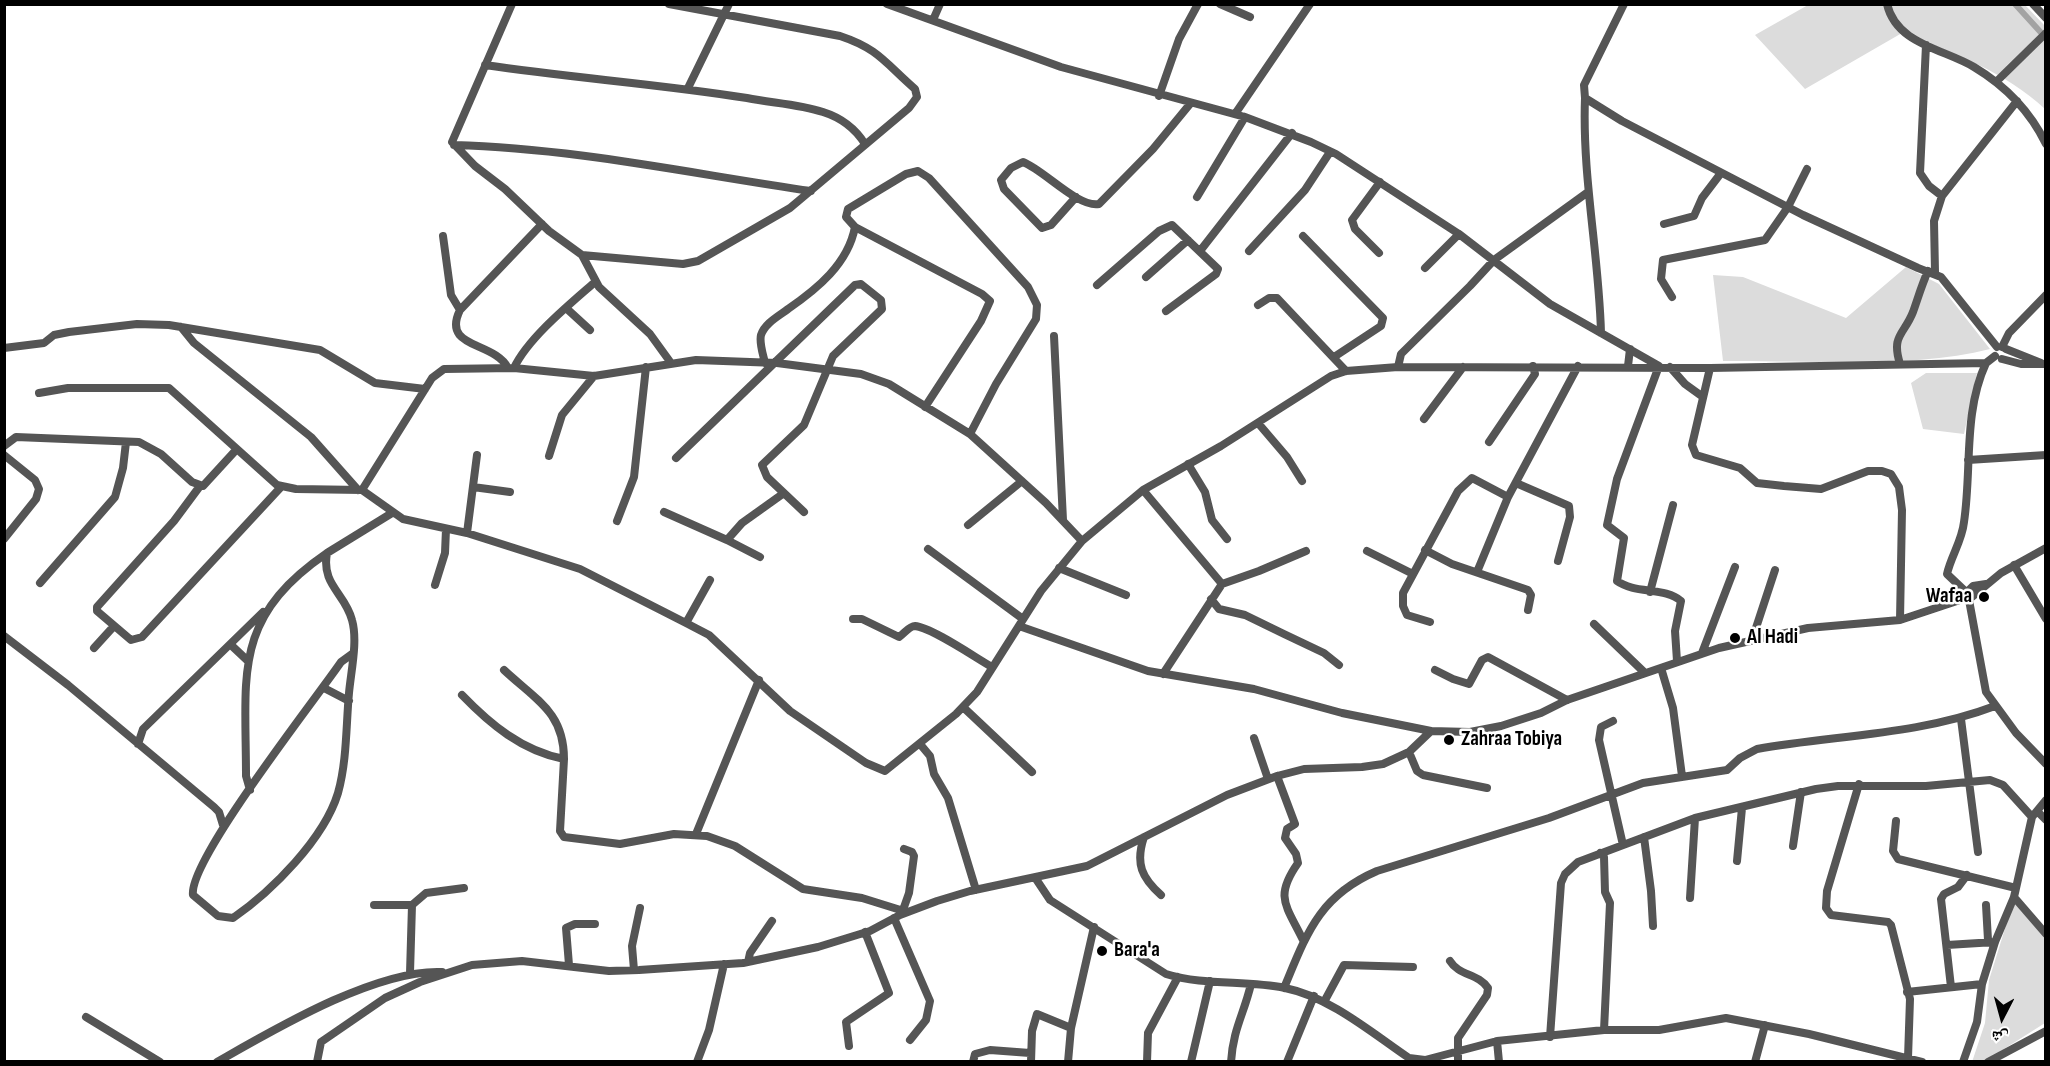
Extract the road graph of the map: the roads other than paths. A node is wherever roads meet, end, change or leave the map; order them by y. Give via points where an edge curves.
1 (512, 4) edge
2 (669, 4) edge
3 (729, 4) edge
4 (886, 4) edge
5 (940, 4) edge
6 (1198, 4) edge
7 (1220, 4) edge
8 (1310, 4) edge
9 (1624, 4) edge
10 (1887, 4) edge
11 (2033, 4) edge
12 (897, 6) edge
13 (724, 15) junction
14 (1250, 17) dead end
15 (2046, 18) edge
16 (933, 20) junction
17 (2043, 35) edge
18 (1926, 45) junction
19 (485, 65) junction
20 (1996, 82) junction
21 (688, 88) junction
22 (1159, 96) junction
23 (1585, 98) junction
24 (2017, 101) junction
25 (1190, 104) junction
26 (1235, 114) junction
27 (1245, 117) junction
28 (1292, 134) junction
29 (865, 144) junction
30 (2046, 144) edge
31 (454, 145) junction
32 (1330, 152) junction
33 (1807, 169) dead end
34 (1721, 173) junction
35 (1380, 182) junction
36 (811, 191) junction
37 (1588, 192) junction
38 (1942, 196) junction
39 (1077, 197) junction
40 (1197, 197) dead end
41 (1788, 207) junction
42 (542, 224) junction
43 (1664, 224) dead end
44 (855, 227) junction
45 (1459, 234) junction
46 (443, 236) dead end
47 (1303, 236) dead end
48 (1188, 240) junction
49 (1200, 250) junction
50 (1249, 251) dead end
51 (1380, 253) dead end
52 (582, 255) junction
53 (1494, 260) junction
54 (1425, 268) dead end
55 (1931, 271) junction
56 (1146, 277) dead end
57 (596, 282) junction
58 (1097, 285) dead end
59 (2046, 295) edge
60 (1672, 297) dead end
61 (1258, 305) dead end
62 (566, 308) junction
63 (460, 310) junction
64 (1166, 311) dead end
65 (181, 327) junction
66 (590, 330) dead end
67 (1601, 333) junction
68 (1054, 336) dead end
69 (4, 348) edge
70 (1630, 349) junction
71 (2000, 352) junction
72 (1334, 357) junction
73 (671, 363) junction
74 (765, 363) junction
75 (777, 363) junction
76 (1986, 363) junction
77 (1900, 364) junction
78 (2045, 365) edge
79 (1533, 366) junction
80 (1578, 366) junction
81 (1628, 366) junction
82 (1659, 366) junction
83 (645, 367) junction
84 (1462, 367) junction
85 (1670, 367) junction
86 (511, 368) junction
87 (1398, 368) junction
88 (1710, 368) junction
89 (828, 369) junction
90 (1346, 371) junction
91 (594, 376) junction
92 (425, 389) junction
93 (39, 393) dead end
94 (1703, 397) junction
95 (925, 407) junction
96 (1424, 419) dead end
97 (1258, 423) junction
98 (970, 434) junction
99 (126, 442) junction
100 (1489, 442) dead end
101 (4, 446) edge
102 (236, 450) junction
103 (4, 455) edge
104 (477, 455) dead end
105 (2046, 455) edge
106 (549, 456) dead end
107 (676, 458) dead end
108 (1968, 460) junction
109 (1188, 464) junction
110 (1022, 481) junction
111 (1302, 481) dead end
112 (1516, 483) junction
113 (200, 486) junction
114 (281, 487) junction
115 (473, 487) junction
116 (360, 490) junction
117 (1143, 490) junction
118 (510, 492) dead end
119 (784, 493) junction
120 (1508, 497) junction
121 (1672, 505) dead end
122 (664, 512) dead end
123 (804, 512) dead end
124 (392, 513) junction
125 (1063, 520) junction
126 (617, 521) dead end
127 (968, 525) dead end
128 (446, 529) junction
129 (467, 533) junction
130 (4, 539) edge
131 (1227, 539) dead end
132 (727, 540) junction
133 (1082, 541) junction
134 (2046, 548) edge
135 (928, 549) dead end
136 (1306, 550) dead end
137 (1425, 550) junction
138 (1367, 551) dead end
139 (327, 553) junction
140 (760, 557) dead end
141 (1558, 561) dead end
142 (2014, 565) junction
143 (1735, 567) dead end
144 (1059, 568) junction
145 (307, 569) junction
146 (1775, 570) dead end
147 (1477, 572) junction
148 (326, 573) junction
149 (1411, 573) junction
150 (710, 580) dead end
151 (40, 583) dead end
152 (1222, 584) junction
153 (435, 585) dead end
154 (1650, 592) junction
155 (1126, 595) dead end
156 (1967, 596) junction
157 (1211, 599) junction
158 (268, 606) junction
159 (1528, 610) dead end
160 (853, 619) dead end
161 (2046, 619) edge
162 (1900, 621) junction
163 (1430, 622) dead end
164 (686, 623) junction
165 (1021, 623) junction
166 (1594, 624) dead end
167 (114, 626) junction
168 (4, 636) edge
169 (1752, 640) junction
170 (231, 645) junction
171 (94, 648) dead end
172 (1702, 653) junction
173 (352, 654) junction
174 (248, 661) junction
175 (1677, 661) junction
176 (1339, 665) dead end
177 (992, 667) junction
178 (1661, 668) junction
179 (504, 670) dead end
180 (1435, 670) dead end
181 (1645, 673) junction
182 (1163, 674) junction
183 (759, 680) junction
184 (324, 688) junction
185 (462, 695) dead end
186 (1567, 700) junction
187 (349, 701) junction
188 (1995, 706) junction
189 (963, 707) junction
190 (1961, 719) junction
191 (1613, 721) dead end
192 (1431, 731) junction
193 (1254, 738) dead end
194 (138, 744) junction
195 (920, 744) junction
196 (1409, 752) junction
197 (564, 759) junction
198 (2046, 764) edge
199 (1032, 772) dead end
200 (1277, 776) junction
201 (1682, 776) junction
202 (1268, 779) junction
203 (1969, 781) junction
204 (1859, 784) junction
205 (1487, 788) dead end
206 (250, 790) junction
207 (1800, 792) junction
208 (1610, 796) junction
209 (2046, 800) edge
210 (1742, 808) junction
211 (2035, 814) junction
212 (1695, 818) junction
213 (1896, 820) dead end
214 (2046, 820) edge
215 (224, 825) junction
216 (696, 834) junction
217 (1144, 837) junction
218 (1644, 837) junction
219 (1623, 845) junction
220 (1793, 846) dead end
221 (904, 849) dead end
222 (1978, 852) dead end
223 (1600, 853) junction
224 (1737, 861) dead end
225 (1966, 875) junction
226 (1036, 879) junction
227 (464, 888) dead end
228 (2016, 888) junction
229 (976, 890) junction
230 (1161, 895) dead end
231 (2014, 897) junction
232 (1690, 898) dead end
233 (374, 905) dead end
234 (412, 905) junction
235 (1986, 905) dead end
236 (640, 908) dead end
237 (905, 911) junction
238 (894, 918) junction
239 (772, 921) dead end
240 (595, 924) dead end
241 (1653, 926) dead end
242 (1094, 927) junction
243 (865, 932) junction
244 (2046, 934) edge
245 (1303, 940) junction
246 (1991, 941) junction
247 (1947, 945) junction
248 (1450, 961) dead end
249 (748, 962) junction
250 (724, 964) junction
251 (569, 965) junction
252 (1413, 967) dead end
253 (634, 970) junction
254 (447, 972) junction
255 (410, 974) junction
256 (1178, 977) junction
257 (1210, 981) junction
258 (1251, 984) junction
259 (1982, 984) junction
260 (1951, 987) junction
261 (1284, 988) junction
262 (1907, 992) junction
263 (1314, 996) junction
264 (1324, 1002) junction
265 (86, 1017) dead end
266 (1766, 1025) junction
267 (1071, 1028) junction
268 (1604, 1030) junction
269 (2046, 1031) edge
270 (1550, 1037) junction
271 (910, 1040) dead end
272 (1497, 1041) junction
273 (849, 1046) dead end
274 (1458, 1052) junction
275 (1031, 1057) edge
276 (1908, 1058) junction
277 (1406, 1060) edge
278 (160, 1062) edge
279 (217, 1062) edge
280 (317, 1062) edge
281 (697, 1062) edge
282 (973, 1062) edge
283 (1068, 1062) edge
284 (1147, 1062) edge
285 (1191, 1062) edge
286 (1231, 1062) edge
287 (1287, 1062) edge
288 (1458, 1062) edge
289 (1499, 1062) edge
290 (1755, 1062) edge
291 (1922, 1062) edge
292 (1963, 1062) edge
293 (1988, 1062) edge

1 - 19 street
2 - 13 street
3 - 13 street
4 - 12 street
5 - 16 street
6 - 22 street via 1179,39
7 - 14 street
8 - 26 street
9 - 23 street via 1584,85
10 - 18 street via 1898,28
11 - 15 street
12 - 16 street
13 - 21 street
13 - 29 street via 840,36 876,51 915,88 917,97
16 - 22 street via 1061,67
17 - 20 street
18 - 20 street
18 - 38 street via 1920,173
19 - 21 street via 570,78
19 - 31 street via 454,133
20 - 24 street
21 - 29 street via 823,112 847,123
22 - 25 street
23 - 34 street
23 - 37 street
24 - 30 street
24 - 38 street
25 - 26 street
25 - 39 street via 1099,204
26 - 27 street
27 - 28 street
27 - 40 street
28 - 32 street
28 - 49 street
29 - 36 street
31 - 36 street via 594,159
31 - 42 street
32 - 35 street
32 - 50 street via 1305,190
33 - 41 street
34 - 41 street
34 - 43 street via 1694,216
35 - 45 street
35 - 51 street via 1352,220 1355,229
36 - 52 street via 768,222 690,263
37 - 53 street
37 - 67 street
38 - 55 street via 1934,221
39 - 39 street via 1051,225 1042,228 1004,189 1001,180 1023,162
41 - 55 street
41 - 60 street via 1765,240 1663,260 1661,279
42 - 52 street
42 - 63 street
44 - 74 street via 833,272 766,326 760,340
44 - 95 street via 990,301
44 - 98 street via 846,217 848,209 906,174 918,171 995,249 1034,298 1036,319
45 - 53 street
45 - 54 street
46 - 63 street via 452,295
47 - 72 street via 1383,318 1381,326
48 - 49 street
48 - 56 street
48 - 58 street via 1172,225 1166,227
49 - 64 street via 1218,267 1216,274
52 - 57 street
53 - 67 street via 1550,304
53 - 87 street via 1401,354
55 - 71 street via 1946,282
55 - 77 street via 1911,317 1898,335 1896,350
57 - 62 street
57 - 73 street via 650,334
59 - 71 street via 2009,333
61 - 72 street via 1278,298
62 - 66 street
62 - 86 street
63 - 86 street via 455,320 460,337 500,357
65 - 69 street via 137,324 69,332 54,335 45,343
65 - 92 street via 320,350 375,383
65 - 116 street via 194,343 311,437
67 - 70 street
68 - 125 street
70 - 81 street
70 - 82 street
71 - 76 street
71 - 78 street via 2024,354
72 - 90 street
73 - 74 street
73 - 83 street
74 - 75 street
75 - 89 street
75 - 89 street via 855,285 861,284 881,300 883,307 833,356
75 - 107 street
76 - 77 street
76 - 108 street via 1976,390
77 - 88 street
79 - 80 street
79 - 84 street
79 - 100 street via 1535,374
80 - 81 street
80 - 112 street
81 - 82 street
82 - 85 street
82 - 154 street via 1617,479 1607,525 1624,541 1616,580
83 - 91 street
83 - 126 street via 634,477
84 - 87 street
84 - 96 street
85 - 88 street
85 - 94 street
86 - 91 street
86 - 92 street via 444,369
87 - 90 street
88 - 94 street
89 - 95 street via 876,378
89 - 119 street via 804,425 762,465
90 - 97 street via 1331,376
91 - 106 street via 562,415
92 - 116 street
93 - 102 street via 68,388 163,386 174,391
94 - 162 street via 1693,453 1740,468 1755,482 1821,489 1872,470 1894,477 1902,510
95 - 98 street
97 - 109 street
97 - 111 street
98 - 110 street
99 - 101 street via 16,437
99 - 113 street via 152,447
99 - 151 street via 115,497
102 - 113 street
102 - 114 street
103 - 130 street via 35,480 39,489 36,499
104 - 115 street
105 - 108 street
108 - 156 street via 1963,530 1947,574
109 - 117 street
109 - 131 street via 1205,492 1212,520
110 - 125 street
110 - 127 street
112 - 120 street
112 - 141 street via 1569,506 1570,517
113 - 167 street via 98,607 97,611
114 - 116 street
114 - 167 street via 142,637 131,640
115 - 118 street
115 - 129 street
116 - 124 street
117 - 133 street
117 - 152 street
119 - 123 street
119 - 132 street via 742,523
120 - 137 street via 1468,479
120 - 147 street
121 - 154 street
122 - 132 street
124 - 128 street
124 - 139 street
125 - 133 street
128 - 129 street
128 - 153 street
129 - 164 street via 580,569
132 - 140 street
133 - 144 street
134 - 142 street
135 - 165 street
136 - 152 street
137 - 147 street
137 - 149 street
138 - 149 street
139 - 145 street
139 - 148 street
142 - 156 street via 1986,584 1973,586
142 - 161 street
143 - 172 street
144 - 155 street
144 - 165 street
145 - 148 street
145 - 158 street
146 - 169 street
147 - 159 street via 1528,590
148 - 173 street via 352,619
149 - 163 street via 1403,593 1404,609 1407,615
150 - 164 street
152 - 157 street
154 - 175 street via 1681,601 1675,635
156 - 162 street
156 - 188 street via 1975,623 1982,678
157 - 176 street via 1219,609 1245,615
157 - 182 street
158 - 170 street
158 - 174 street
160 - 177 street via 862,619 899,637 917,627
162 - 169 street via 1808,628
164 - 183 street via 709,635
165 - 177 street
165 - 182 street via 1105,658
166 - 181 street
167 - 171 street
168 - 194 street
169 - 172 street
170 - 174 street
170 - 194 street via 143,729
172 - 175 street
173 - 184 street via 341,662
173 - 187 street
174 - 206 street via 245,726
175 - 178 street
177 - 189 street
178 - 181 street
178 - 201 street via 1673,708
179 - 197 street via 557,720
180 - 186 street via 1470,684 1482,660 1488,657
181 - 186 street
182 - 192 street via 1254,688 1342,713
183 - 195 street via 790,711 878,770 885,771
183 - 216 street
184 - 187 street
184 - 206 street
185 - 197 street via 504,733 524,745
186 - 192 street via 1502,726 1470,732
187 - 215 street via 340,781 330,810 292,864 230,919 202,905 192,891
188 - 190 street
188 - 198 street
189 - 195 street
189 - 199 street
190 - 201 street via 1757,749 1727,770
190 - 203 street
191 - 208 street via 1601,727 1599,735
192 - 196 street
193 - 202 street
194 - 215 street via 219,812
195 - 229 street via 930,756 934,774 951,805
196 - 200 street via 1383,764 1304,769
196 - 205 street via 1417,771 1423,775
197 - 216 street via 560,831 564,837 620,844
200 - 202 street
200 - 245 street via 1295,824 1287,829 1285,838 1298,863 1287,876 1283,896
201 - 208 street via 1643,783
202 - 217 street
203 - 204 street via 1907,787
203 - 211 street via 2000,783
203 - 222 street
204 - 207 street
204 - 262 street via 1827,891 1826,908 1832,915 1890,923
206 - 215 street
207 - 210 street
207 - 220 street
208 - 219 street
208 - 245 street via 1361,878 1324,908
209 - 211 street
210 - 212 street
210 - 224 street
211 - 214 street
211 - 228 street
212 - 218 street
212 - 232 street
213 - 225 street via 1896,857
216 - 237 street via 735,846 803,889 852,896
217 - 226 street via 1087,866
217 - 230 street via 1142,875
218 - 219 street
218 - 241 street
219 - 223 street
221 - 237 street via 914,856
223 - 268 street via 1604,857 1605,892 1610,903
223 - 270 street via 1578,862 1562,883
225 - 228 street
225 - 247 street via 1958,888 1942,897
226 - 229 street
226 - 242 street via 1050,900
227 - 234 street via 426,893
228 - 231 street
229 - 237 street
231 - 244 street
231 - 246 street
233 - 234 street
234 - 255 street
235 - 246 street
236 - 253 street via 632,945
237 - 238 street
238 - 243 street
238 - 271 street via 930,1001 926,1020
239 - 249 street
240 - 251 street via 566,928
242 - 256 street via 1166,974
242 - 267 street
243 - 249 street via 812,949
243 - 273 street via 889,993 846,1022
245 - 261 street
246 - 247 street
246 - 259 street
247 - 260 street
248 - 274 street via 1458,971 1479,979 1488,988 1461,1030
249 - 250 street
250 - 253 street
250 - 281 street
251 - 253 street
251 - 254 street via 498,961
252 - 264 street via 1344,965
254 - 255 street
254 - 280 street via 373,1005 325,1038 318,1047
255 - 279 street via 365,987
256 - 257 street
256 - 284 street via 1148,1032
257 - 258 street
257 - 285 street
258 - 261 street
258 - 286 street via 1233,1033
259 - 260 street
259 - 292 street via 1977,1022
260 - 262 street
261 - 263 street
262 - 276 street
263 - 264 street
263 - 287 street
264 - 277 street
265 - 278 street
266 - 268 street via 1726,1018 1659,1030
266 - 276 street
266 - 290 street
267 - 275 street via 1037,1014
267 - 283 street
268 - 270 street
269 - 293 street
270 - 272 street
272 - 274 street
272 - 289 street
274 - 277 street
274 - 288 street
275 - 282 street via 983,1051 975,1054
276 - 291 street

